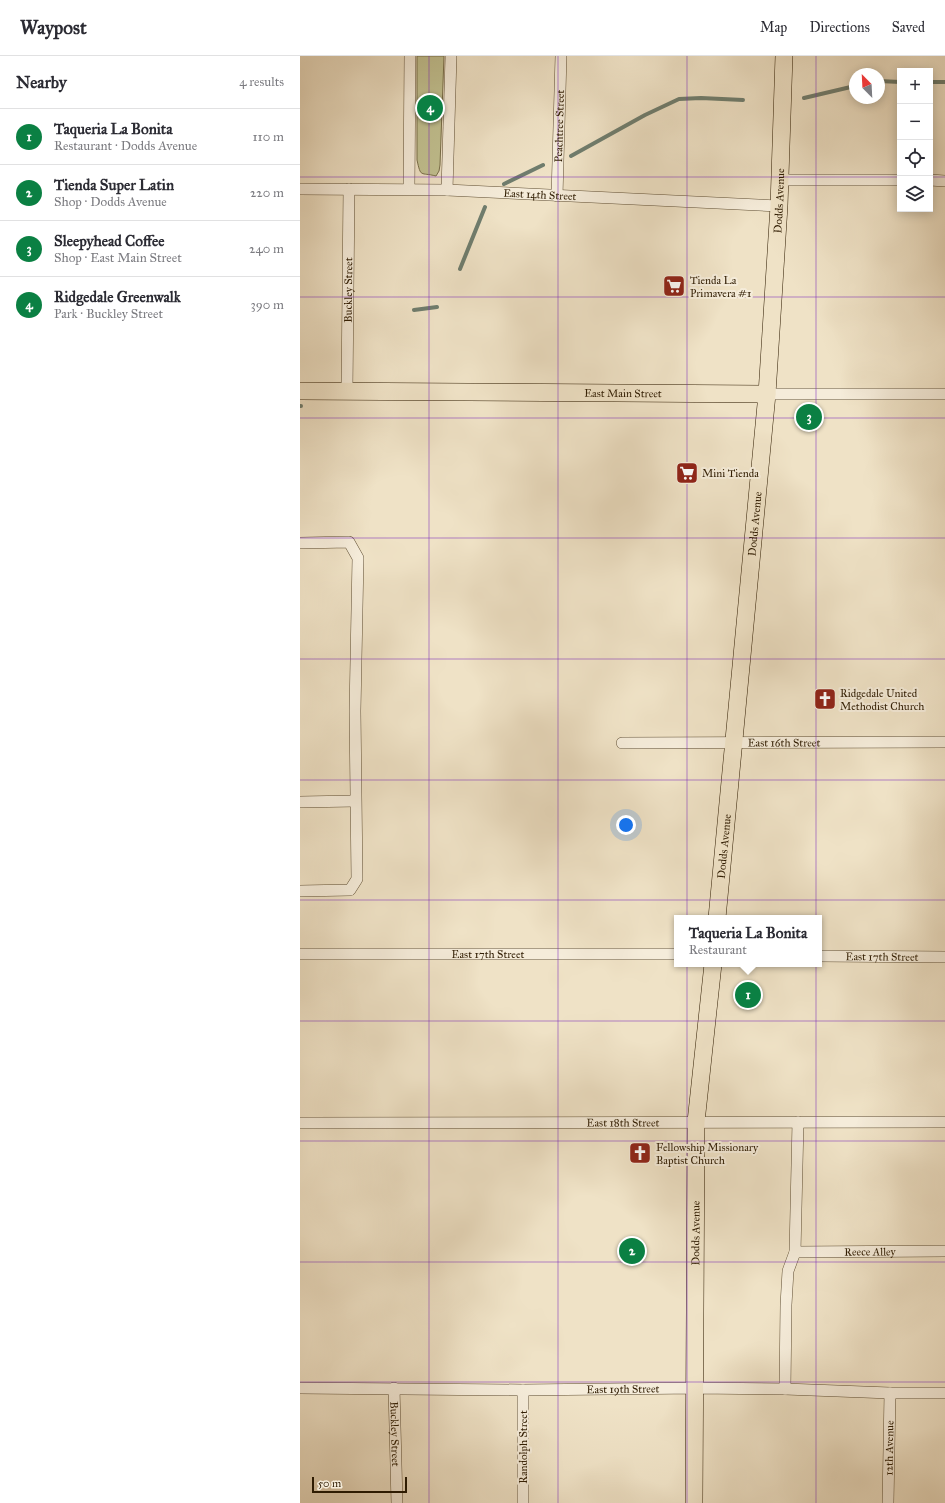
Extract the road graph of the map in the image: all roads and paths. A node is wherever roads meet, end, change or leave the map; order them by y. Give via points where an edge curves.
1 (410, 56) edge
2 (451, 56) edge
3 (561, 56) edge
4 (784, 56) edge
5 (780, 180) junction
6 (897, 180) edge
7 (933, 180) edge
8 (945, 181) edge
9 (300, 189) edge
10 (349, 189) junction
11 (409, 189) junction
12 (447, 190) junction
13 (557, 196) junction
14 (779, 206) junction
15 (300, 391) edge
16 (347, 391) junction
17 (767, 394) junction
18 (945, 394) edge
19 (300, 543) edge
20 (735, 742) junction
21 (945, 742) edge
22 (622, 743) dead end
23 (355, 801) junction
24 (300, 802) edge
25 (300, 891) edge
26 (717, 915) edge
27 (300, 954) edge
28 (674, 954) edge
29 (822, 956) edge
30 (945, 958) edge
31 (713, 967) edge
32 (696, 1122) junction
33 (798, 1122) junction
34 (945, 1122) edge
35 (300, 1123) edge
36 (945, 1251) edge
37 (795, 1252) junction
38 (300, 1388) edge
39 (394, 1388) junction
40 (695, 1388) junction
41 (785, 1389) junction
42 (522, 1390) junction
43 (890, 1393) junction
44 (945, 1393) edge
45 (397, 1503) edge
46 (523, 1503) edge
47 (694, 1503) edge
48 (888, 1503) edge

1 - 11 street
2 - 12 street
3 - 13 street, Peachtree Street
4 - 5 main road, Dodds Avenue
5 - 6 street
5 - 14 main road, Dodds Avenue
7 - 8 street
9 - 10 street, East 14th Street
10 - 11 street, East 14th Street
10 - 16 street, Buckley Street
11 - 12 street, East 14th Street
12 - 13 street, East 14th Street
13 - 14 street, East 14th Street
14 - 17 main road, Dodds Avenue
15 - 16 main road, East Main Street
16 - 17 main road, East Main Street
17 - 18 street, East Main Street
17 - 20 main road, Dodds Avenue
19 - 23 street via 349,542 358,558
20 - 21 street, East 16th Street
20 - 22 street, East 16th Street
20 - 26 main road, Dodds Avenue
23 - 24 street
23 - 25 street via 356,879 350,890
27 - 28 street, East 17th Street
29 - 30 street, East 17th Street
31 - 32 main road, Dodds Avenue
32 - 33 street, East 18th Street
32 - 35 street, East 18th Street
32 - 40 main road, Dodds Avenue
33 - 34 street, East 18th Street
33 - 37 street
36 - 37 street, Reece Alley
37 - 41 street via 788,1271
38 - 39 street, East 19th Street
39 - 42 street, East 19th Street
39 - 45 street, Buckley Street
40 - 41 street, East 19th Street
40 - 42 street, East 19th Street
40 - 47 main road, Dodds Avenue
41 - 43 street, East 19th Street
42 - 46 street, Randolph Street
43 - 44 street, East 19th Street
43 - 48 street, 12th Avenue

